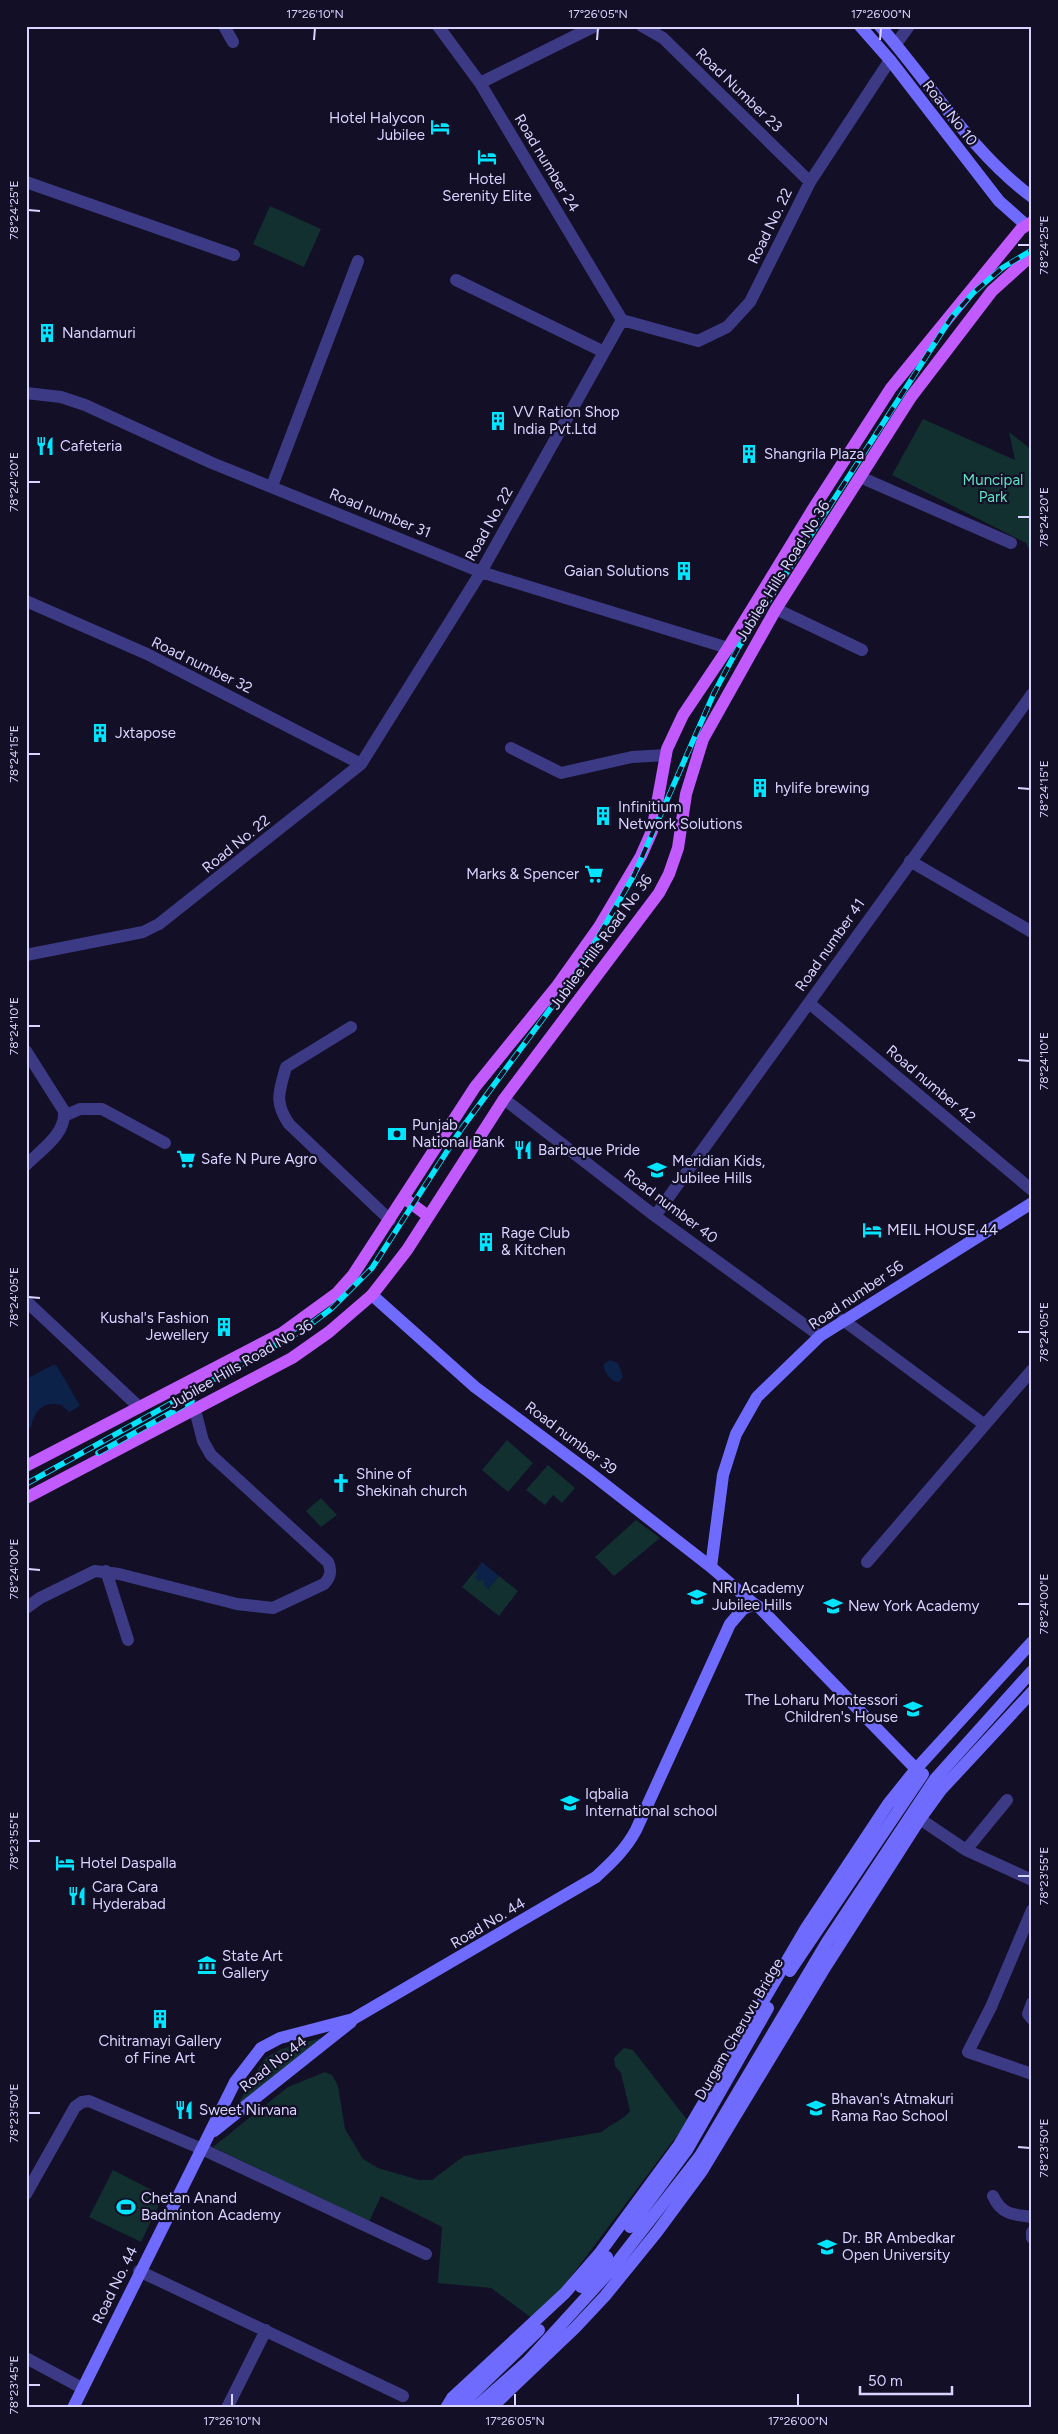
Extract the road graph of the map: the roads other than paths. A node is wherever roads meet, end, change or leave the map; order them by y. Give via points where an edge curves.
1 (224, 26) edge
2 (438, 26) edge
3 (595, 26) edge
4 (642, 26) edge
5 (860, 26) edge
6 (880, 26) edge
7 (909, 26) edge
8 (574, 31) edge
9 (233, 42) dead end
10 (896, 44) junction
11 (890, 60) junction
12 (480, 83) junction
13 (26, 182) edge
14 (810, 182) junction
15 (1015, 185) junction
16 (1032, 197) edge
17 (999, 201) junction
18 (1025, 221) edge
19 (234, 255) dead end
20 (1032, 255) edge
21 (358, 261) dead end
22 (456, 280) dead end
23 (622, 320) junction
24 (604, 352) junction
25 (26, 393) edge
26 (860, 477) junction
27 (272, 486) junction
28 (813, 509) junction
29 (833, 522) junction
30 (1011, 544) dead end
31 (481, 572) junction
32 (26, 601) edge
33 (776, 609) junction
34 (728, 648) junction
35 (862, 650) dead end
36 (1032, 694) edge
37 (511, 748) dead end
38 (666, 755) junction
39 (360, 764) junction
40 (910, 861) junction
41 (1032, 932) edge
42 (26, 955) edge
43 (809, 1003) junction
44 (351, 1027) dead end
45 (26, 1051) edge
46 (504, 1098) junction
47 (64, 1116) junction
48 (165, 1143) dead end
49 (26, 1164) edge
50 (1032, 1190) edge
51 (404, 1198) junction
52 (1032, 1203) edge
53 (428, 1216) junction
54 (655, 1216) junction
55 (390, 1220) junction
56 (372, 1295) junction
57 (26, 1302) edge
58 (843, 1320) junction
59 (820, 1336) junction
60 (1032, 1370) edge
61 (139, 1407) junction
62 (196, 1410) junction
63 (985, 1425) junction
64 (26, 1466) edge
65 (26, 1498) edge
66 (867, 1562) dead end
67 (711, 1567) junction
68 (106, 1571) junction
69 (754, 1604) junction
70 (26, 1608) edge
71 (128, 1640) dead end
72 (1032, 1642) edge
73 (1032, 1653) edge
74 (1032, 1672) edge
75 (1032, 1692) edge
76 (916, 1770) junction
77 (1008, 1800) dead end
78 (920, 1819) junction
79 (966, 1850) junction
80 (1032, 1880) edge
81 (1032, 1910) edge
82 (806, 1928) junction
83 (826, 1966) junction
84 (1032, 2003) edge
85 (353, 2019) junction
86 (1032, 2019) edge
87 (1032, 2074) edge
88 (212, 2132) junction
89 (202, 2149) junction
90 (26, 2194) edge
91 (993, 2196) dead end
92 (1032, 2217) edge
93 (1032, 2232) edge
94 (1032, 2238) edge
95 (426, 2254) dead end
96 (140, 2271) junction
97 (266, 2330) junction
98 (26, 2358) edge
99 (82, 2388) junction
100 (403, 2396) dead end
101 (73, 2408) edge
102 (227, 2408) edge
103 (446, 2408) edge
104 (458, 2408) edge
105 (475, 2408) edge
106 (491, 2408) edge

1 - 9 street
2 - 12 street, Road number 24
3 - 8 street
4 - 14 street, Road Number 23 via 663,38
5 - 11 main road, Road No 10
6 - 10 main road
7 - 10 street
8 - 12 street
10 - 15 main road via 984,154
11 - 14 street, Road No. 22
11 - 17 main road, Road No 10
12 - 23 street, Road number 24
13 - 19 street
14 - 23 street, Road No. 22 via 750,302 727,327 698,341
15 - 16 main road
15 - 17 main road via 1014,198
17 - 18 main road, Road No 10
18 - 28 main road, Jubilee Hills Road No 36 via 891,388
20 - 26 main road, Jubilee Hills Road No 36 via 992,291 946,350 911,397
21 - 27 street
22 - 24 street
23 - 24 street, Road No. 22
24 - 31 street, Road No. 22
25 - 27 street, Road number 31 via 85,404
26 - 29 main road, Jubilee Hills Road No 36
26 - 30 street
27 - 31 street, Road number 31
28 - 29 main road
28 - 34 main road, Jubilee Hills Road No 36
29 - 33 main road, Jubilee Hills Road No 36
31 - 34 street, Road number 31
31 - 39 street, Road No. 22
32 - 39 street, Road number 32 via 147,654
33 - 35 street
33 - 46 main road, Jubilee Hills Road No 36 via 703,739 686,794 678,848 659,893
34 - 38 main road, Jubilee Hills Road No 36 via 683,715
36 - 40 street, Road number 41
37 - 38 street via 561,773 632,757
38 - 51 main road, Jubilee Hills Road No 36 via 652,831 641,856 599,927 557,986 475,1087
39 - 42 street, Road No. 22 via 159,924 143,932
40 - 41 street
40 - 43 street, Road number 41
43 - 50 street, Road number 42
43 - 54 street, Road number 41
44 - 55 street via 286,1068 278,1096 280,1112
45 - 47 street via 64,1111
46 - 53 main road, Jubilee Hills Road No 36
46 - 54 street, Road number 40
47 - 48 street via 80,1109 102,1109
47 - 49 street via 65,1122 60,1131
51 - 53 main road
51 - 55 main road, Jubilee Hills Road No 36
52 - 58 main road, Road number 56
53 - 56 main road, Jubilee Hills Road No 36 via 407,1250
54 - 59 street, Road number 40
55 - 61 main road, Jubilee Hills Road No 36 via 354,1275 311,1314 282,1334
56 - 62 main road, Jubilee Hills Road No 36 via 330,1332 292,1358
56 - 67 main road, Road number 39 via 474,1387
57 - 61 street
58 - 59 main road, Road number 56
58 - 63 street
59 - 67 main road, Road number 56 via 757,1397 736,1434 723,1476
60 - 63 street
61 - 64 main road, Jubilee Hills Road No 36
62 - 65 main road, Jubilee Hills Road No 36
62 - 68 street via 203,1441 211,1455 328,1562 329,1579 272,1608 237,1604
63 - 66 street
67 - 69 main road, Road number 39
68 - 70 street via 95,1571 79,1578
68 - 71 street
69 - 76 main road
69 - 85 main road, Road No. 44 via 743,1609 730,1624 636,1830 618,1858 596,1877
72 - 76 main road
73 - 104 main road, Durgam Cheruvu Bridge via 914,1786 780,1987 687,2150 595,2272
74 - 105 main road, Durgam Cheruvu Bridge via 935,1779 827,1942 700,2156 612,2270 528,2361
75 - 78 main road via 941,1790
76 - 82 main road via 888,1804
77 - 79 street
78 - 79 street
78 - 83 main road
79 - 80 street
81 - 87 street via 968,2052
82 - 83 main road
82 - 103 main road via 679,2145 599,2254 565,2293 452,2398
83 - 106 main road via 702,2171 657,2232 606,2296
84 - 86 street via 1028,2014
85 - 88 main road, Road No.44
85 - 88 main road, Road No. 44 via 280,2038 261,2048 235,2082
88 - 89 main road, Road No. 44
89 - 90 street via 89,2101 82,2102 75,2107
89 - 95 street
89 - 96 main road, Road No. 44
91 - 92 street via 1004,2212
93 - 94 street
96 - 97 street
96 - 99 main road, Road No. 44
97 - 100 street
97 - 102 street
98 - 99 street
99 - 101 main road, Road No. 44

